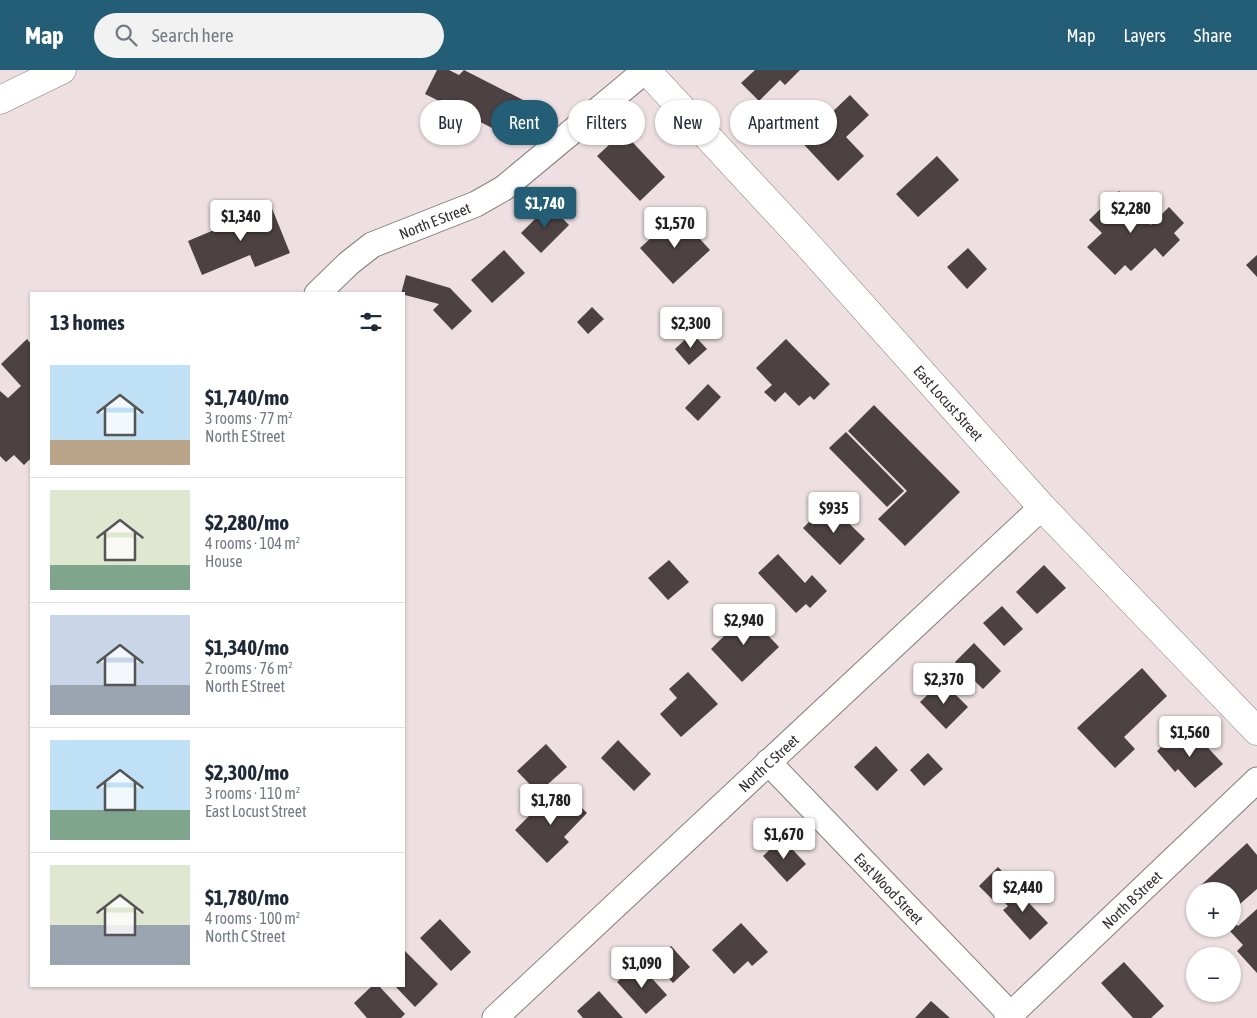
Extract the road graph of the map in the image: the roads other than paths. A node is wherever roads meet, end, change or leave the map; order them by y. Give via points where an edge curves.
1 (646, 70) edge
2 (52, 75) edge
3 (0, 100) edge
4 (319, 292) edge
5 (1042, 507) junction
6 (1257, 731) edge
7 (768, 762) junction
8 (1257, 780) edge
9 (1009, 1016) edge
10 (495, 1018) edge

1 - 4 street, North E Street via 504,188 476,204 372,246 349,262
1 - 5 main road, East Locust Street
2 - 3 main road
5 - 6 main road, East Locust Street
5 - 7 street, North C Street
7 - 9 street, East Wood Street
7 - 10 street, North C Street
8 - 9 street, North B Street

